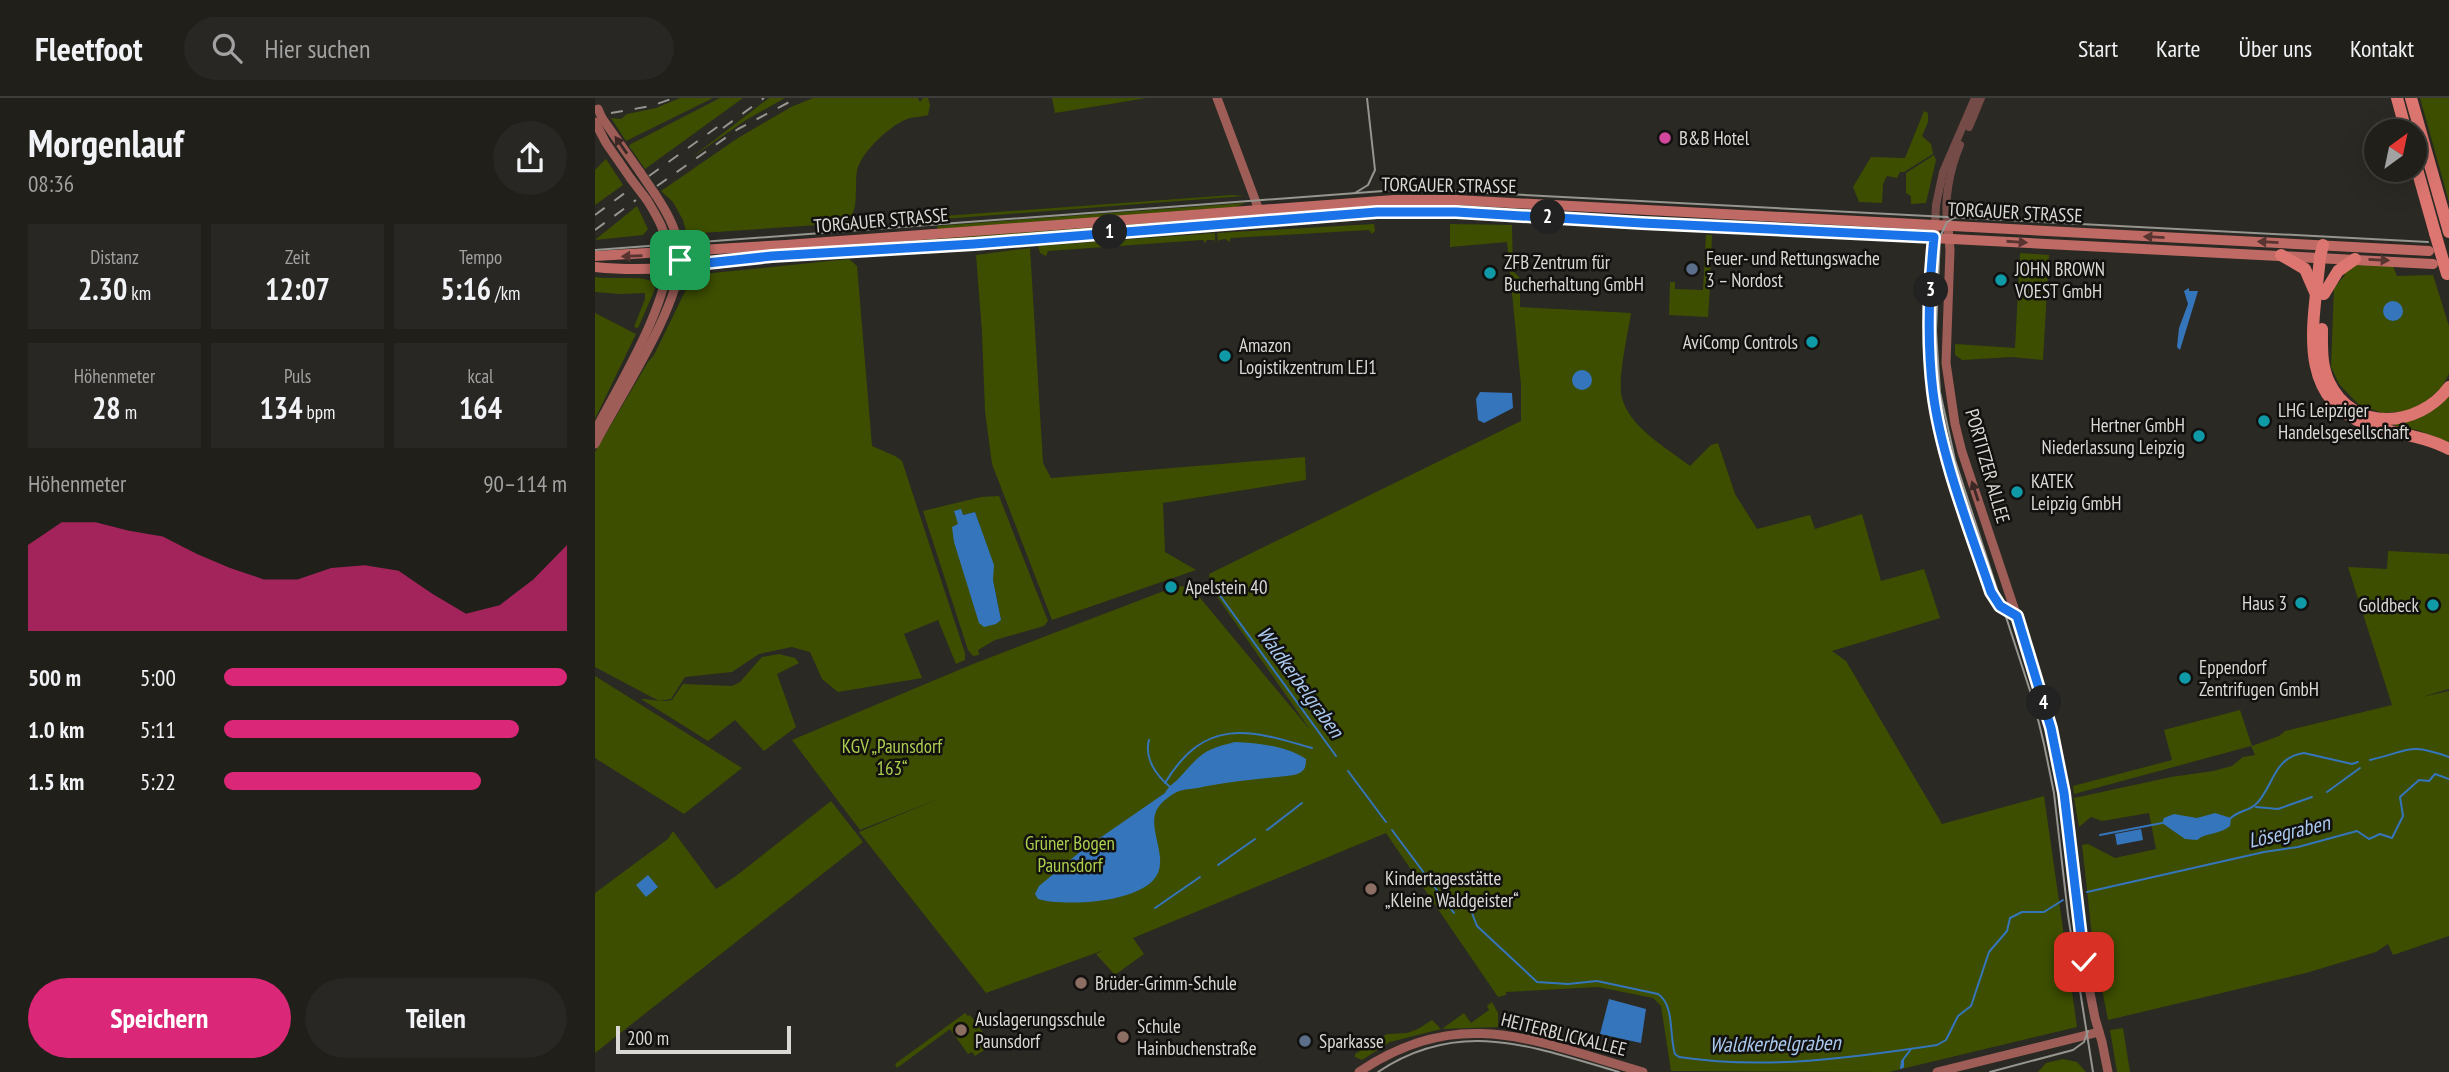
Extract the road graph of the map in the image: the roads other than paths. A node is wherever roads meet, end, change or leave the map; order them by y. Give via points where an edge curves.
1 (1217, 98) edge
2 (1975, 98) edge
3 (1981, 98) edge
4 (2397, 98) edge
5 (2411, 98) edge
6 (598, 113) edge
7 (2403, 119) edge
8 (2421, 182) edge
9 (1259, 209) junction
10 (1263, 221) junction
11 (1948, 227) junction
12 (1934, 232) junction
13 (2449, 232) edge
14 (1949, 238) junction
15 (2429, 251) dead end
16 (674, 253) junction
17 (2323, 253) junction
18 (2281, 255) junction
19 (595, 257) edge
20 (2355, 259) junction
21 (2433, 264) dead end
22 (679, 266) junction
23 (595, 267) edge
24 (668, 267) junction
25 (2448, 278) edge
26 (2320, 295) junction
27 (2449, 387) edge
28 (595, 431) edge
29 (595, 444) edge
30 (2449, 449) edge
31 (2017, 616) junction
32 (2099, 1032) junction
33 (1359, 1072) edge
34 (1643, 1072) edge
35 (1937, 1072) edge
36 (2108, 1072) edge

1 - 9 main road
2 - 12 street via 1943,172
3 - 11 street via 1951,171
4 - 7 highway
5 - 13 highway
6 - 16 main road, bridge via 606,143 647,200
16 -> 6 main road, bridge via 673,223
8 - 25 highway, bridge
9 - 10 main road
9 - 12 main road, TORGAUER STRASSE via 1431,200
9 - 16 main road, TORGAUER STRASSE
10 - 12 main road, TORGAUER STRASSE via 1377,212 1456,212
10 - 22 main road, TORGAUER STRASSE
11 - 12 main road, TORGAUER STRASSE
11 - 14 main road, PORTITZER ALLEE
17 -> 11 main road, TORGAUER STRASSE
12 - 14 main road, TORGAUER STRASSE
12 - 31 main road, PORTITZER ALLEE via 1930,350 1937,412 1991,592 2000,606
14 -> 18 main road, TORGAUER STRASSE
31 -> 14 main road, PORTITZER ALLEE via 1955,424 1946,363
15 - 17 main road, TORGAUER STRASSE via 2344,247
16 -> 19 main road, TORGAUER STRASSE
16 - 22 main road
16 - 24 main road
17 - 18 main road, TORGAUER STRASSE
17 - 20 main road
17 - 26 highway
18 - 26 highway via 2307,272
20 -> 21 main road
20 - 26 highway via 2338,271
22 - 24 main road, TORGAUER STRASSE
22 - 29 main road via 656,330
23 - 24 main road, TORGAUER STRASSE
24 - 28 main road via 644,334
26 - 27 highway via 2323,366 2334,391 2353,409 2378,419 2407,418 2430,408
26 - 30 highway via 2313,352 2324,391 2367,425 2414,435
31 - 32 main road, PORTITZER ALLEE via 2051,728 2064,793 2084,962
32 - 35 main road
32 - 36 main road, PORTITZER ALLEE
33 - 34 main road, HEITERBLICKALLEE via 1412,1043 1483,1033 1509,1034

